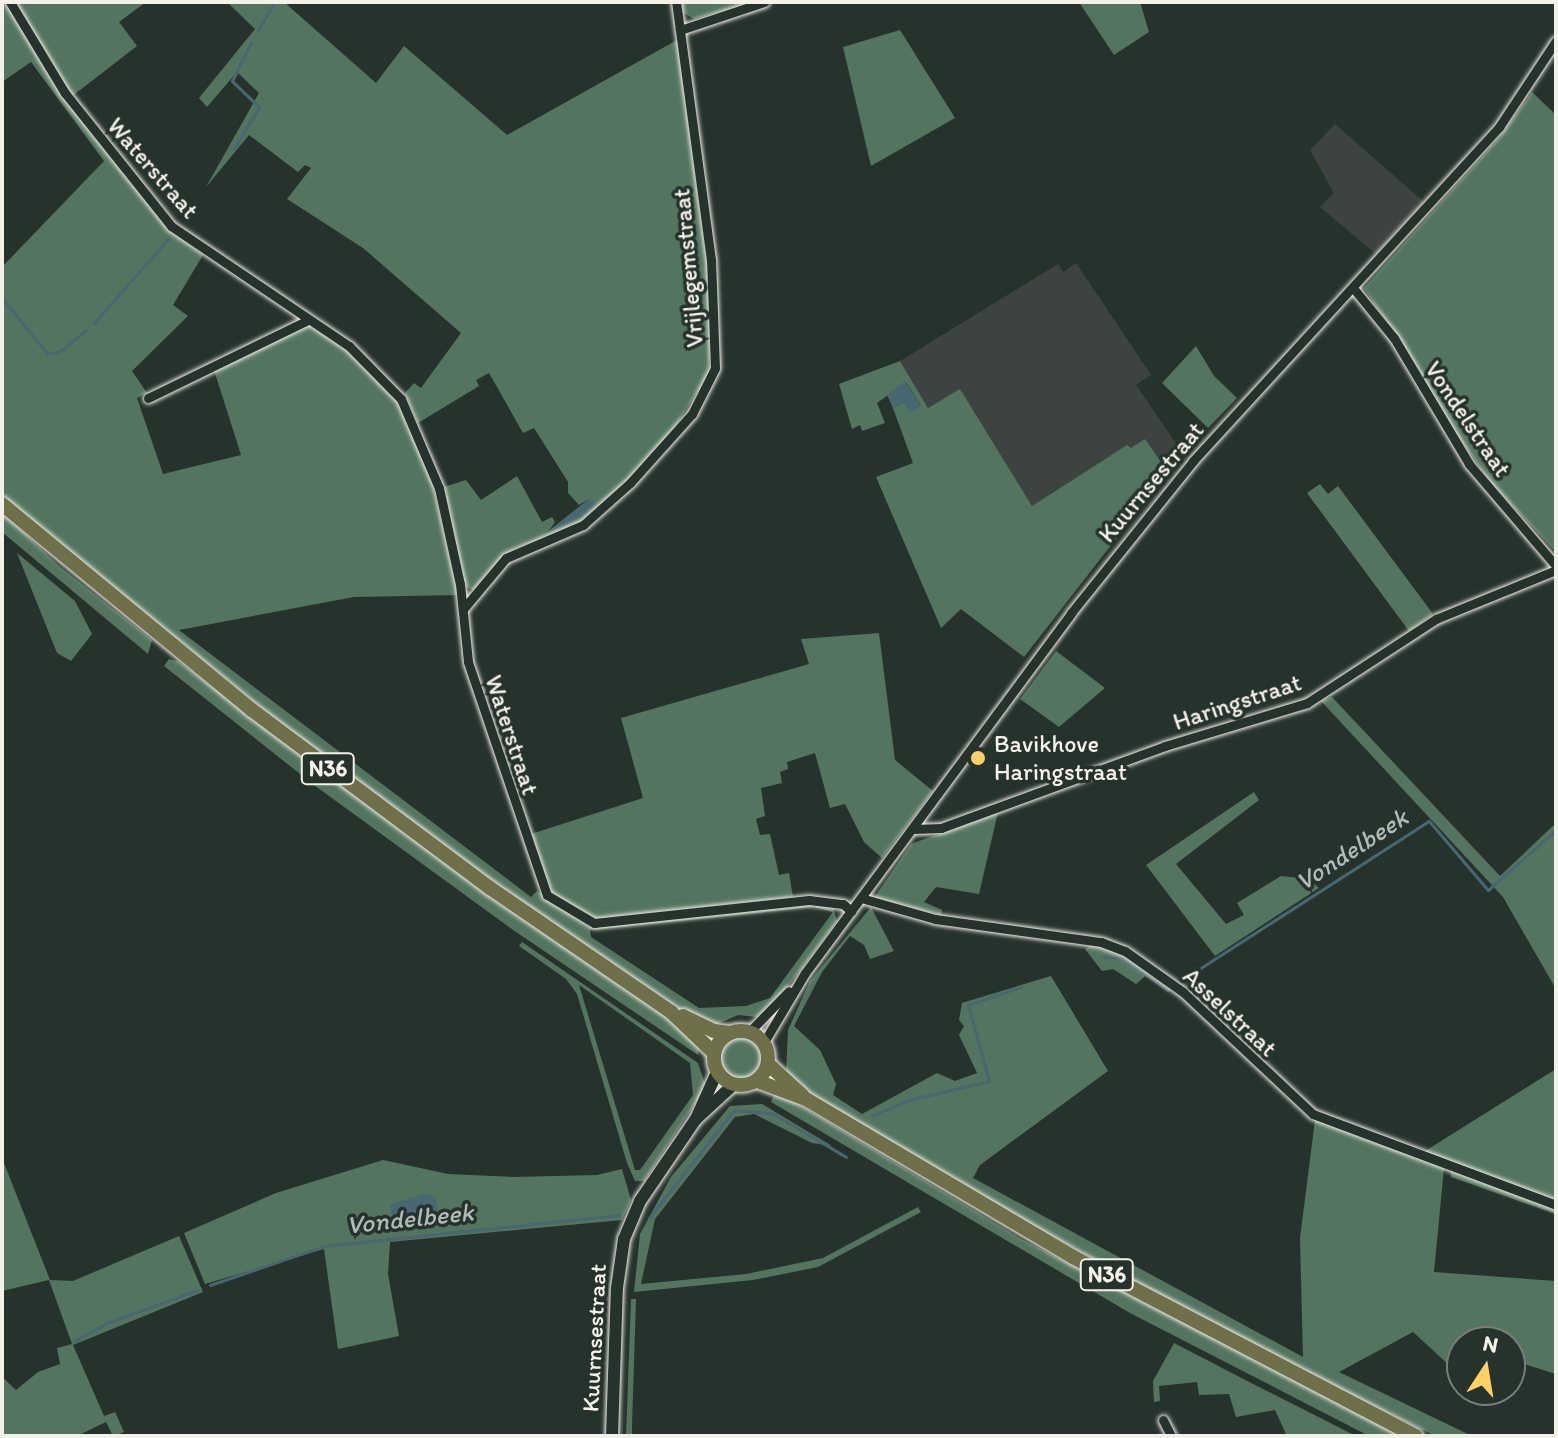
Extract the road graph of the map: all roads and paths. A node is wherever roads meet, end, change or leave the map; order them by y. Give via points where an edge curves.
1 (10, 2) edge
2 (676, 2) edge
3 (764, 2) edge
4 (680, 30) junction
5 (1556, 41) edge
6 (1354, 289) junction
7 (308, 320) junction
8 (148, 398) dead end
9 (2, 504) edge
10 (1556, 568) edge
11 (464, 608) junction
12 (914, 829) junction
13 (861, 898) junction
14 (851, 911) junction
15 (805, 973) junction
16 (671, 1012) junction
17 (749, 1032) junction
18 (730, 1033) junction
19 (764, 1042) junction
20 (714, 1053) junction
21 (768, 1064) junction
22 (717, 1072) junction
23 (757, 1081) junction
24 (733, 1085) junction
25 (806, 1099) junction
26 (696, 1119) junction
27 (1556, 1205) edge
28 (1163, 1420) dead end
29 (612, 1436) edge
30 (1171, 1436) edge
31 (1416, 1436) edge

1 - 7 street, Waterstraat via 65,93 171,226
2 - 4 street, Vrijlegemstraat
3 - 4 street
4 - 11 street, Vrijlegemstraat via 711,260 715,368 692,414 630,483 583,525 506,558
5 - 6 street, Kuurnsestraat via 1499,127
6 - 10 street, Vondelstraat via 1394,338 1469,464
6 - 12 street, Kuurnsestraat via 1193,461
7 - 8 street
7 - 11 street, Waterstraat via 381,373 401,399 439,488
9 - 16 main road, N36 via 327,768
10 - 12 street, Haringstraat via 1436,619 1307,703 1165,746 941,828
11 - 14 street, Waterstraat via 468,662 483,715 547,895 594,923 809,900 843,904
12 - 13 street, Kuurnsestraat
13 - 14 street, Kuurnsestraat
13 - 27 street, Asselstraat via 935,919 1101,942 1125,951 1183,992 1313,1114
14 - 15 street, Kuurnsestraat
15 - 17 street, Kuurnsestraat
15 - 19 street, Kuurnsestraat
16 - 18 main road, N36
16 - 20 main road, N36
17 - 18 main road, N36
17 - 19 main road
18 - 20 main road
19 - 21 main road
20 - 22 main road
21 - 23 main road
21 - 25 main road, N36
22 - 24 main road
22 - 26 street, Kuurnsestraat
23 - 24 main road, N36
23 - 25 main road, N36
24 - 26 street, Kuurnsestraat
25 - 31 main road, N36 via 1073,1257
26 - 29 street, Kuurnsestraat via 640,1201 620,1253
28 - 30 street

